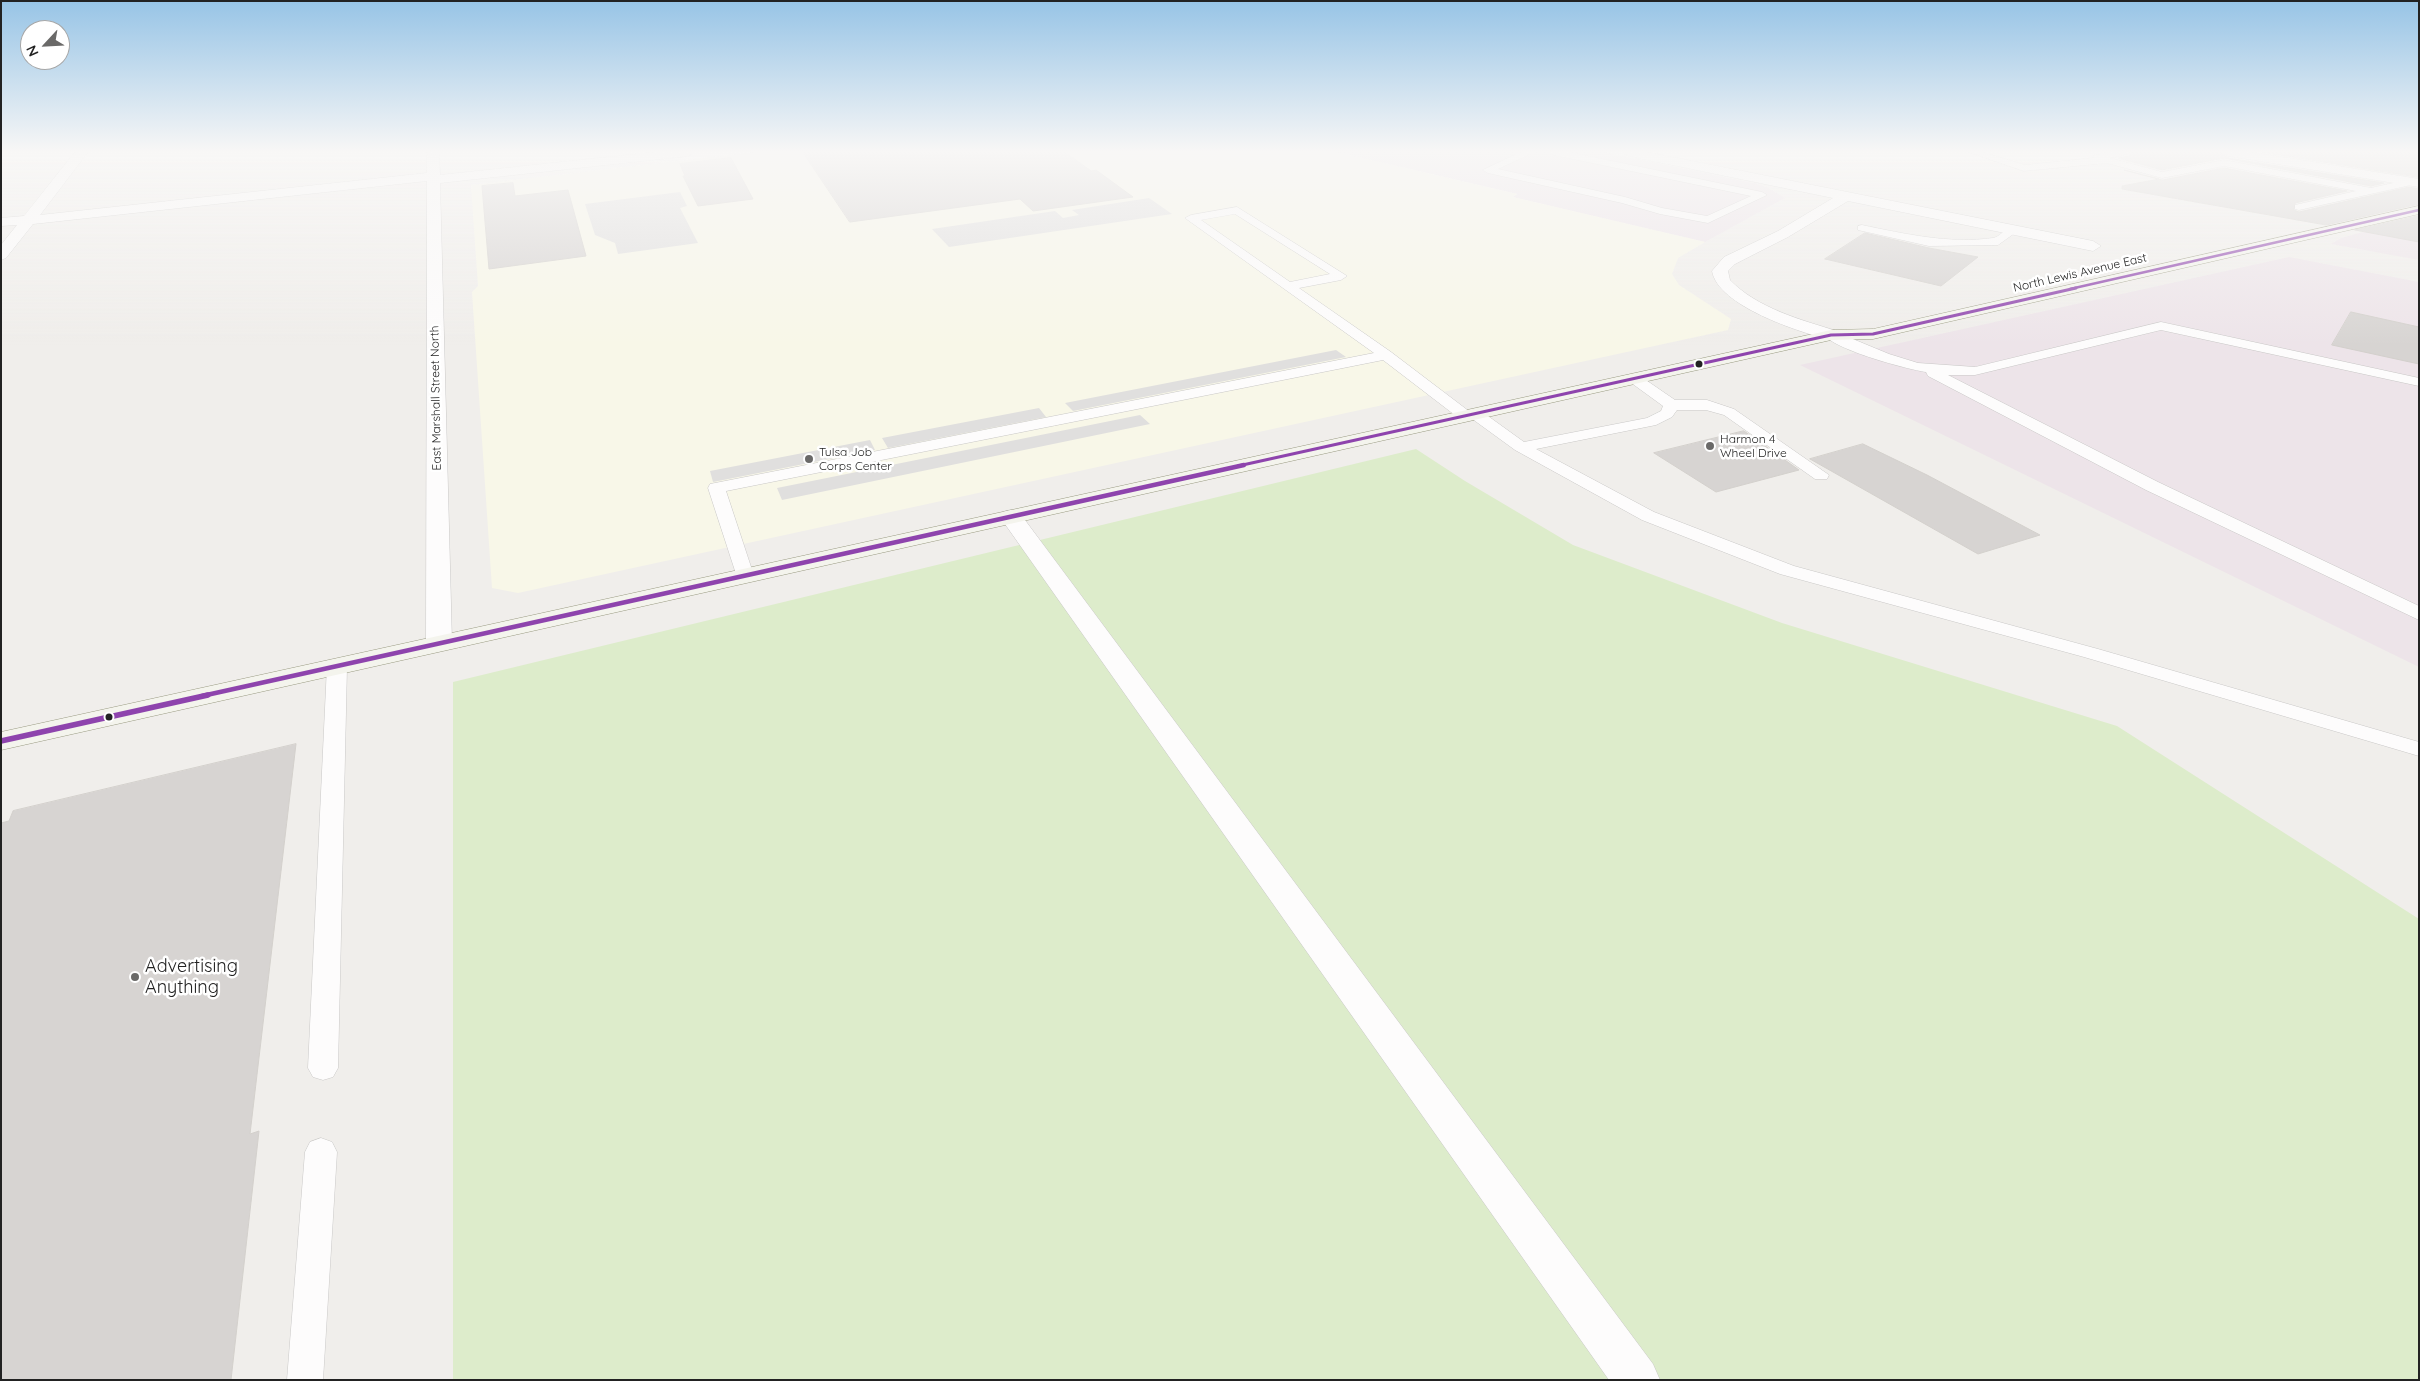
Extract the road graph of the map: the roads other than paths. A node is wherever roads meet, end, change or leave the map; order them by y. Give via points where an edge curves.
1 (32, 216) edge
2 (79, 216) edge
3 (433, 216) edge
4 (1200, 216) edge
5 (1247, 216) edge
6 (1687, 216) edge
7 (1716, 216) edge
8 (1812, 216) edge
9 (1949, 216) edge
10 (2335, 216) edge
11 (2391, 216) edge
12 (30, 219) junction
13 (1, 222) edge
14 (1862, 228) dead end
15 (2013, 230) junction
16 (1766, 244) junction
17 (2093, 246) dead end
18 (1, 255) edge
19 (1289, 286) junction
20 (1831, 335) junction
21 (1386, 355) junction
22 (1927, 370) junction
23 (2396, 376) junction
24 (1635, 379) junction
25 (2419, 382) edge
26 (2419, 397) edge
27 (1671, 405) junction
28 (1471, 415) junction
29 (1520, 447) junction
30 (1821, 475) dead end
31 (1011, 517) junction
32 (745, 576) junction
33 (2419, 614) edge
34 (439, 643) junction
35 (337, 666) junction
36 (1, 741) edge
37 (2419, 749) edge
38 (323, 1068) dead end
39 (321, 1152) dead end
40 (305, 1380) edge
41 (1637, 1380) edge

1 - 12 street
2 - 12 street
3 - 34 street, East Marshall Street North
4 - 19 lane via 1191,218
5 - 19 lane via 1341,276
6 - 7 lane via 1708,220
8 - 16 street
9 - 15 street
10 - 20 main road, North Lewis Avenue East via 1849,323
11 - 20 main road, North Lewis Avenue East via 1872,334
12 - 13 street
12 - 18 street
14 - 15 lane via 1929,242 1998,241
15 - 17 street
16 - 20 street via 1747,277 1769,298 1806,315
16 - 20 street via 1730,259 1719,273 1720,280 1725,287 1751,303 1790,322
19 - 21 lane
20 - 22 lane via 1881,358
20 - 24 main road, North Lewis Avenue East
21 - 28 lane
21 - 32 lane via 716,488
22 - 23 lane via 1975,371 2161,326
22 - 33 lane via 2152,486
23 - 25 lane
23 - 26 lane
24 - 27 lane
24 - 28 main road, North Lewis Avenue East
27 - 29 lane via 1667,414 1651,422
27 - 30 lane via 1707,405 1729,412
28 - 29 lane
28 - 31 main road, North Lewis Avenue East
29 - 37 lane via 1648,516 1787,570 2091,653
31 - 32 main road, North Lewis Avenue East
31 - 41 street
32 - 34 main road, North Lewis Avenue East
34 - 35 main road, North Lewis Avenue East
35 - 36 main road, North Lewis Avenue East
35 - 38 lane
39 - 40 lane

